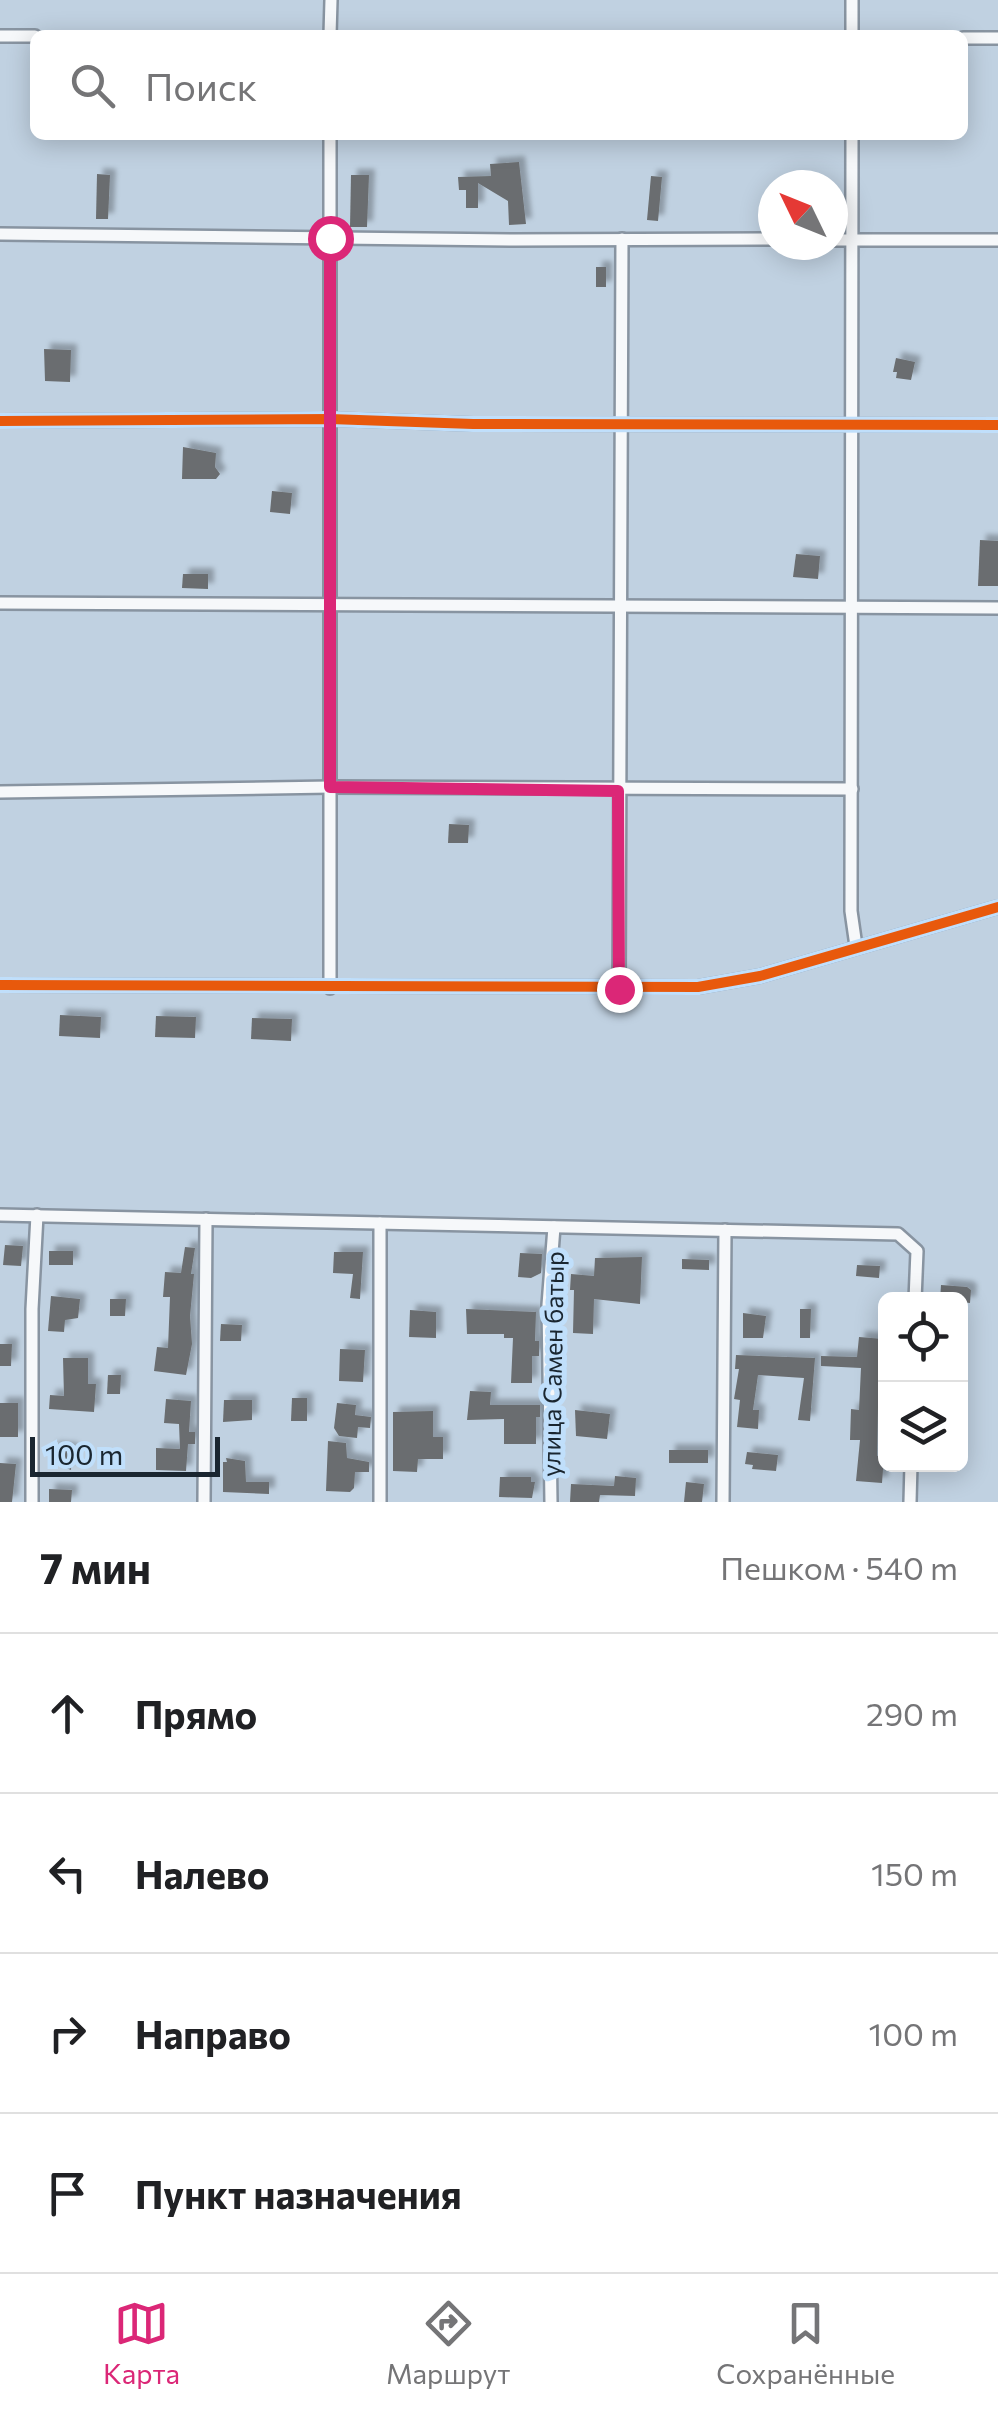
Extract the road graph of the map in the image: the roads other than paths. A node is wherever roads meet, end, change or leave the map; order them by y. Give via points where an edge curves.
1 (330, 0) edge
2 (852, 0) edge
3 (330, 30) edge
4 (852, 30) edge
5 (0, 36) edge
6 (30, 36) edge
7 (968, 38) edge
8 (998, 38) edge
9 (330, 140) edge
10 (852, 140) edge
11 (0, 234) edge
12 (330, 238) junction
13 (758, 239) edge
14 (622, 240) junction
15 (998, 240) edge
16 (848, 241) edge
17 (852, 241) junction
18 (330, 420) junction
19 (0, 421) edge
20 (620, 424) junction
21 (853, 424) junction
22 (998, 425) edge
23 (0, 603) edge
24 (330, 605) junction
25 (620, 606) junction
26 (853, 606) junction
27 (998, 608) edge
28 (330, 787) junction
29 (852, 790) junction
30 (618, 791) junction
31 (0, 792) edge
32 (998, 907) edge
33 (856, 946) junction
34 (0, 985) edge
35 (330, 988) junction
36 (619, 989) junction
37 (0, 1215) edge
38 (37, 1215) junction
39 (206, 1219) junction
40 (380, 1223) junction
41 (554, 1227) junction
42 (725, 1230) junction
43 (916, 1292) edge
44 (911, 1472) edge
45 (32, 1502) edge
46 (204, 1502) edge
47 (380, 1502) edge
48 (551, 1502) edge
49 (723, 1502) edge
50 (910, 1502) edge

1 - 3 street
2 - 4 street
5 - 6 street
7 - 8 street
9 - 12 street
10 - 17 street
11 - 12 street
12 - 14 street
12 - 18 street
13 - 14 street
14 - 20 street
15 - 17 street
16 - 17 street
17 - 21 street
18 - 19 street
18 - 20 street
18 - 24 street
20 - 21 street
20 - 25 street
21 - 22 street
21 - 26 street
23 - 24 street
24 - 25 street
24 - 28 street
25 - 26 street
25 - 30 street
26 - 27 street
26 - 29 street
28 - 30 street
28 - 31 street
28 - 35 street
29 - 30 street
29 - 33 street
30 - 36 street
32 - 33 street
33 - 36 street via 726,984
34 - 35 street
35 - 36 street
37 - 38 street
38 - 39 street
38 - 45 street
39 - 40 street
39 - 46 street
40 - 41 street
40 - 47 street
41 - 42 street
41 - 48 street, улица Самен батыр via 548,1304
42 - 43 street via 898,1234 917,1251
42 - 49 street
44 - 50 street

